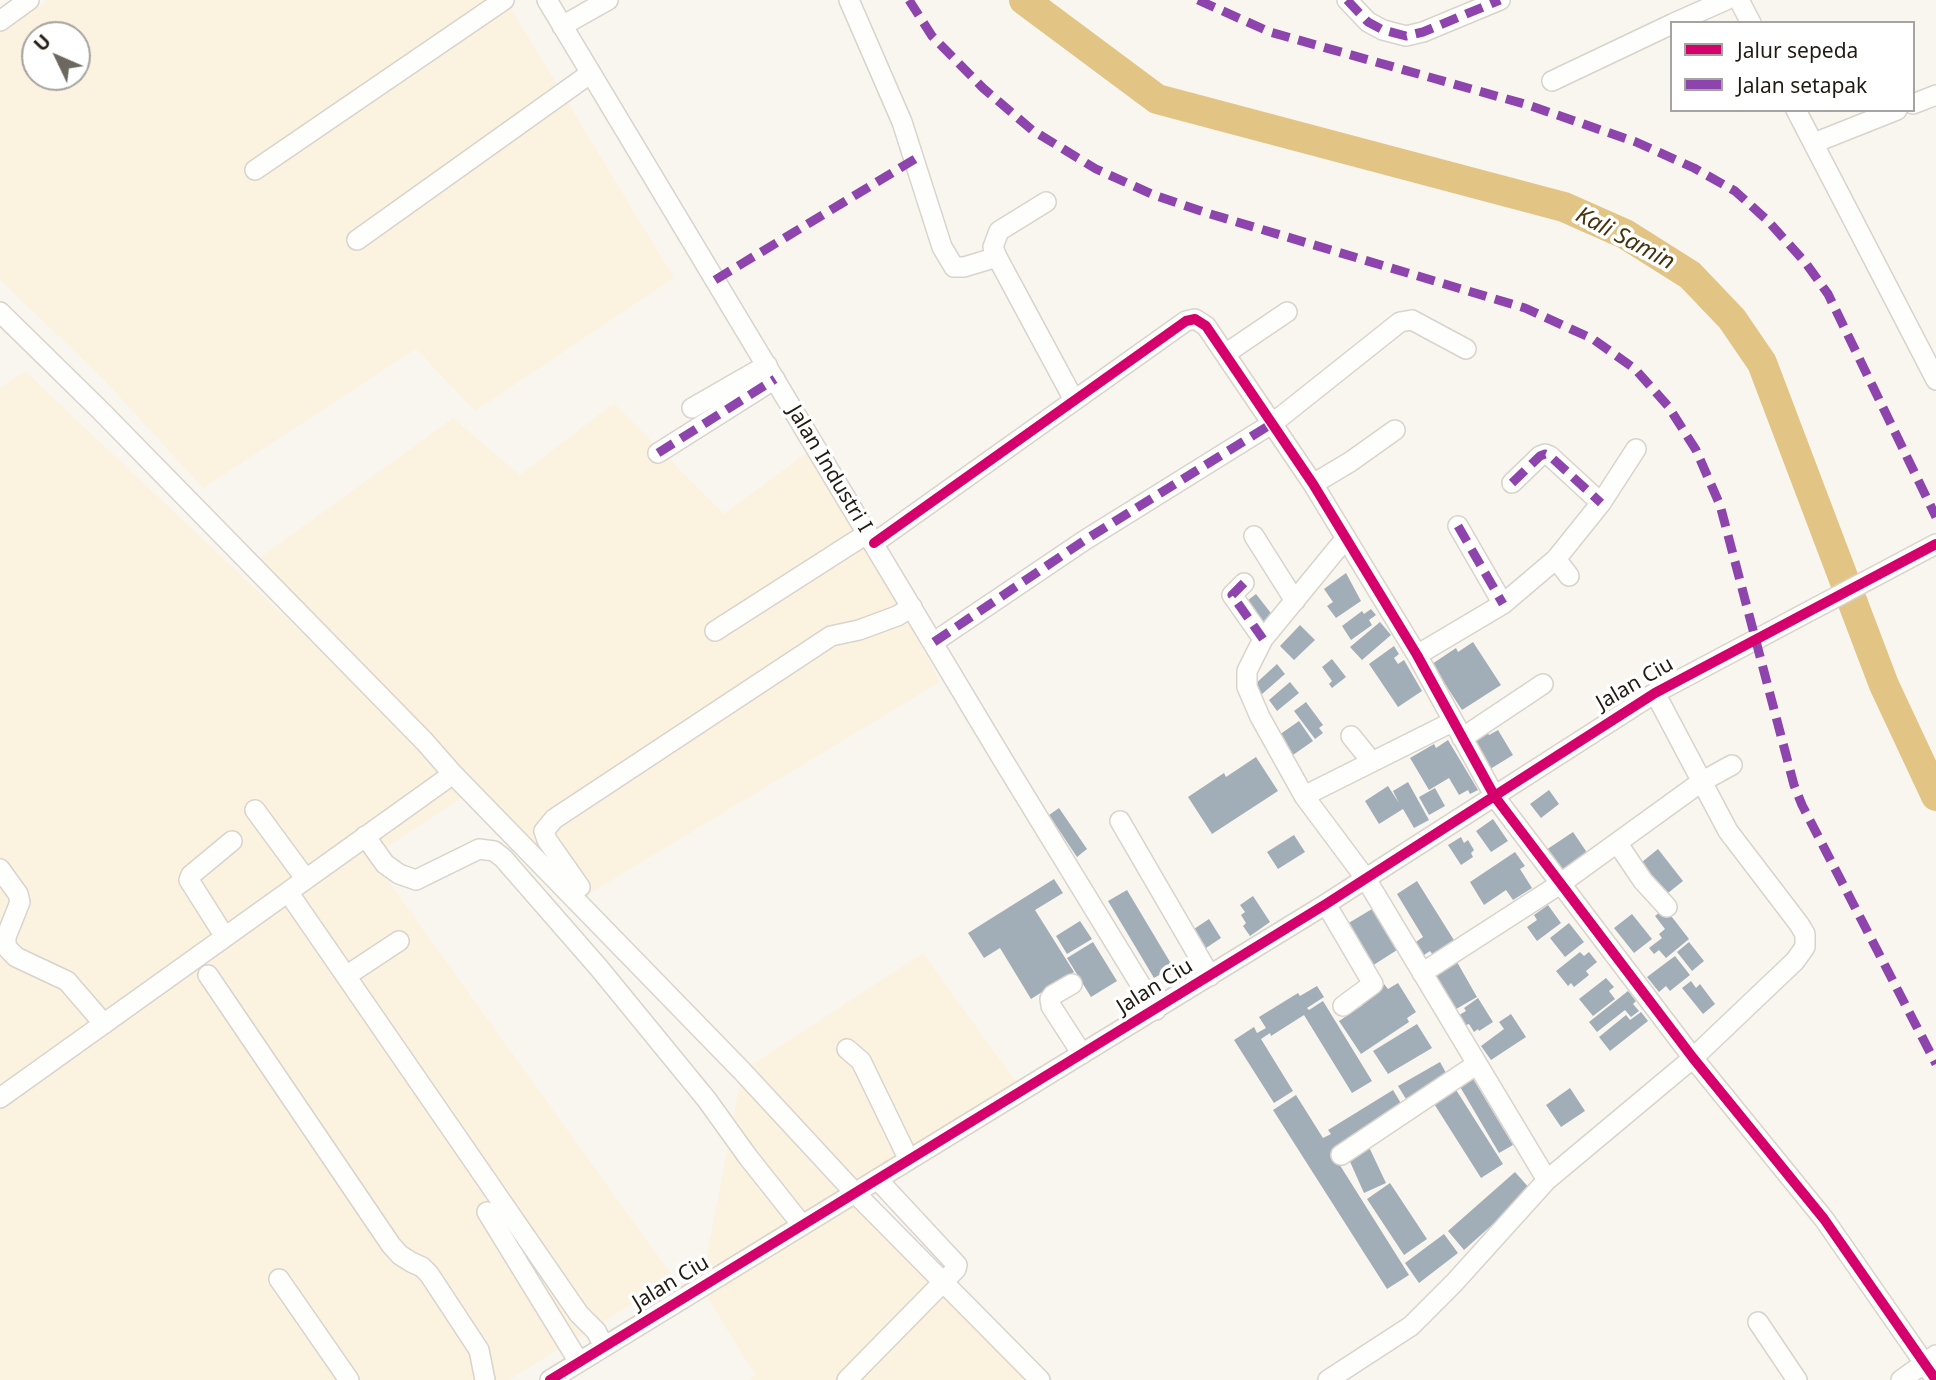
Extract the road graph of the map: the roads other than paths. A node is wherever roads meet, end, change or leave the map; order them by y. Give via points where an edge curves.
1 (29, 0) edge
2 (504, 0) edge
3 (547, 0) edge
4 (608, 0) edge
5 (849, 0) edge
6 (1347, 0) edge
7 (1500, 0) edge
8 (1726, 0) edge
9 (1739, 0) edge
10 (0, 21) edge
11 (1678, 21) edge
12 (1750, 21) edge
13 (1670, 24) edge
14 (562, 26) junction
15 (591, 73) junction
16 (1552, 81) dead end
17 (1936, 95) edge
18 (1915, 103) edge
19 (1797, 112) edge
20 (1892, 112) edge
21 (1814, 143) junction
22 (255, 170) dead end
23 (1046, 202) dead end
24 (357, 240) dead end
25 (997, 257) junction
26 (1286, 312) dead end
27 (0, 313) edge
28 (1466, 349) dead end
29 (1929, 350) edge
30 (1225, 354) junction
31 (771, 372) junction
32 (1936, 380) edge
33 (1074, 400) junction
34 (692, 408) dead end
35 (1273, 423) junction
36 (1395, 430) dead end
37 (1636, 449) dead end
38 (658, 453) dead end
39 (1512, 483) dead end
40 (1313, 484) junction
41 (1601, 503) junction
42 (1458, 526) dead end
43 (1254, 536) dead end
44 (871, 538) junction
45 (1346, 538) junction
46 (1936, 544) edge
47 (1556, 559) junction
48 (1569, 576) dead end
49 (1244, 583) dead end
50 (1295, 601) junction
51 (1503, 604) junction
52 (912, 607) junction
53 (716, 631) dead end
54 (1263, 639) junction
55 (934, 642) junction
56 (1417, 655) junction
57 (1543, 684) dead end
58 (1655, 693) junction
59 (1457, 730) junction
60 (1351, 736) dead end
61 (1372, 762) junction
62 (1732, 765) dead end
63 (453, 774) junction
64 (1701, 782) junction
65 (1304, 796) junction
66 (1495, 797) junction
67 (255, 810) dead end
68 (1120, 821) dead end
69 (365, 835) junction
70 (232, 841) dead end
71 (1618, 844) junction
72 (0, 869) edge
73 (305, 878) junction
74 (1366, 879) junction
75 (1560, 884) junction
76 (580, 887) dead end
77 (288, 892) junction
78 (1326, 904) junction
79 (1667, 907) dead end
80 (225, 937) junction
81 (399, 941) dead end
82 (1422, 973) junction
83 (208, 975) dead end
84 (346, 976) junction
85 (1210, 976) junction
86 (1072, 984) dead end
87 (1343, 1006) dead end
88 (1156, 1010) junction
89 (104, 1024) junction
90 (847, 1049) dead end
91 (1082, 1054) junction
92 (1693, 1058) junction
93 (1477, 1064) junction
94 (0, 1098) edge
95 (1341, 1155) dead end
96 (909, 1160) junction
97 (877, 1179) junction
98 (1547, 1181) junction
99 (855, 1193) junction
100 (486, 1212) dead end
101 (802, 1225) junction
102 (279, 1279) dead end
103 (943, 1282) junction
104 (1758, 1322) dead end
105 (604, 1346) junction
106 (579, 1362) junction
107 (1932, 1367) edge
108 (349, 1380) edge
109 (485, 1380) edge
110 (550, 1380) edge
111 (847, 1380) edge
112 (1040, 1380) edge
113 (1328, 1380) edge
114 (1797, 1380) edge
115 (1901, 1380) edge

1 - 10 street
2 - 22 street
3 - 14 street, Jalan Industri I
4 - 14 street
5 - 25 street via 902,122 942,247 954,267
6 - 7 street via 1368,22 1406,36
8 - 11 street
9 - 12 street
13 - 16 street
14 - 15 street, Jalan Industri I
15 - 24 street
15 - 31 street, Jalan Industri I
17 - 18 street
19 - 21 street
20 - 21 street
21 - 29 street
23 - 25 street via 999,231 993,247
25 - 33 street
26 - 30 street
27 - 63 street
28 - 35 street via 1412,320 1400,322
29 - 32 street
30 - 33 street via 1206,326 1195,319 1186,321
30 - 35 street
31 - 34 street
31 - 38 street
31 - 44 street, Jalan Industri I
33 - 44 street
35 - 40 street
35 - 55 street via 1105,527
36 - 40 street
37 - 41 street
39 - 41 street via 1545,454
40 - 45 street
41 - 47 street
42 - 51 street
43 - 50 street
44 - 52 street, Jalan Industri I
44 - 53 street
45 - 50 street
45 - 56 street
46 - 58 street, Jalan Ciu
47 - 48 street
47 - 51 street
49 - 54 street via 1232,595
50 - 54 street
51 - 56 street
52 - 55 street, Jalan Industri I
52 - 76 street via 897,617 831,636 554,819 544,831 547,840
54 - 65 street via 1247,671 1247,688
55 - 88 street, Jalan Industri I
56 - 59 street
57 - 59 street
58 - 64 street
58 - 66 street, Jalan Ciu
59 - 61 street
59 - 66 street
60 - 61 street
61 - 65 street
62 - 64 street
63 - 69 street
63 - 99 street
64 - 71 street
64 - 92 street via 1736,842 1799,923 1805,947
65 - 74 street
66 - 74 street, Jalan Ciu
66 - 75 street
67 - 73 street
68 - 85 street
69 - 73 street
69 - 101 street via 386,864 416,880 479,849 503,858 707,1100
70 - 80 street via 189,880
71 - 75 street
71 - 79 street
72 - 89 street via 20,902 6,946 16,957 67,981
73 - 77 street
74 - 78 street, Jalan Ciu
74 - 82 street
75 - 82 street
75 - 92 street
77 - 80 street
77 - 84 street
78 - 85 street, Jalan Ciu
78 - 87 street via 1373,984
80 - 89 street
81 - 84 street
82 - 93 street
83 - 109 street via 391,1245 429,1274 479,1350
84 - 105 street
85 - 88 street, Jalan Ciu
86 - 91 street via 1053,995 1051,1006
88 - 91 street, Jalan Ciu
89 - 94 street
90 - 96 street via 861,1061
91 - 96 street, Jalan Ciu
92 - 98 street
92 - 107 street via 1824,1219
93 - 95 street
93 - 98 street
96 - 97 street, Jalan Ciu
97 - 99 street, Jalan Ciu
97 - 103 street via 956,1262 956,1269
98 - 113 street via 1411,1326
99 - 101 street, Jalan Ciu
99 - 103 street
100 - 106 street
101 - 105 street, Jalan Ciu
102 - 108 street
103 - 111 street
103 - 112 street
104 - 114 street
105 - 106 street, Jalan Ciu
106 - 110 street, Jalan Ciu
107 - 115 street

